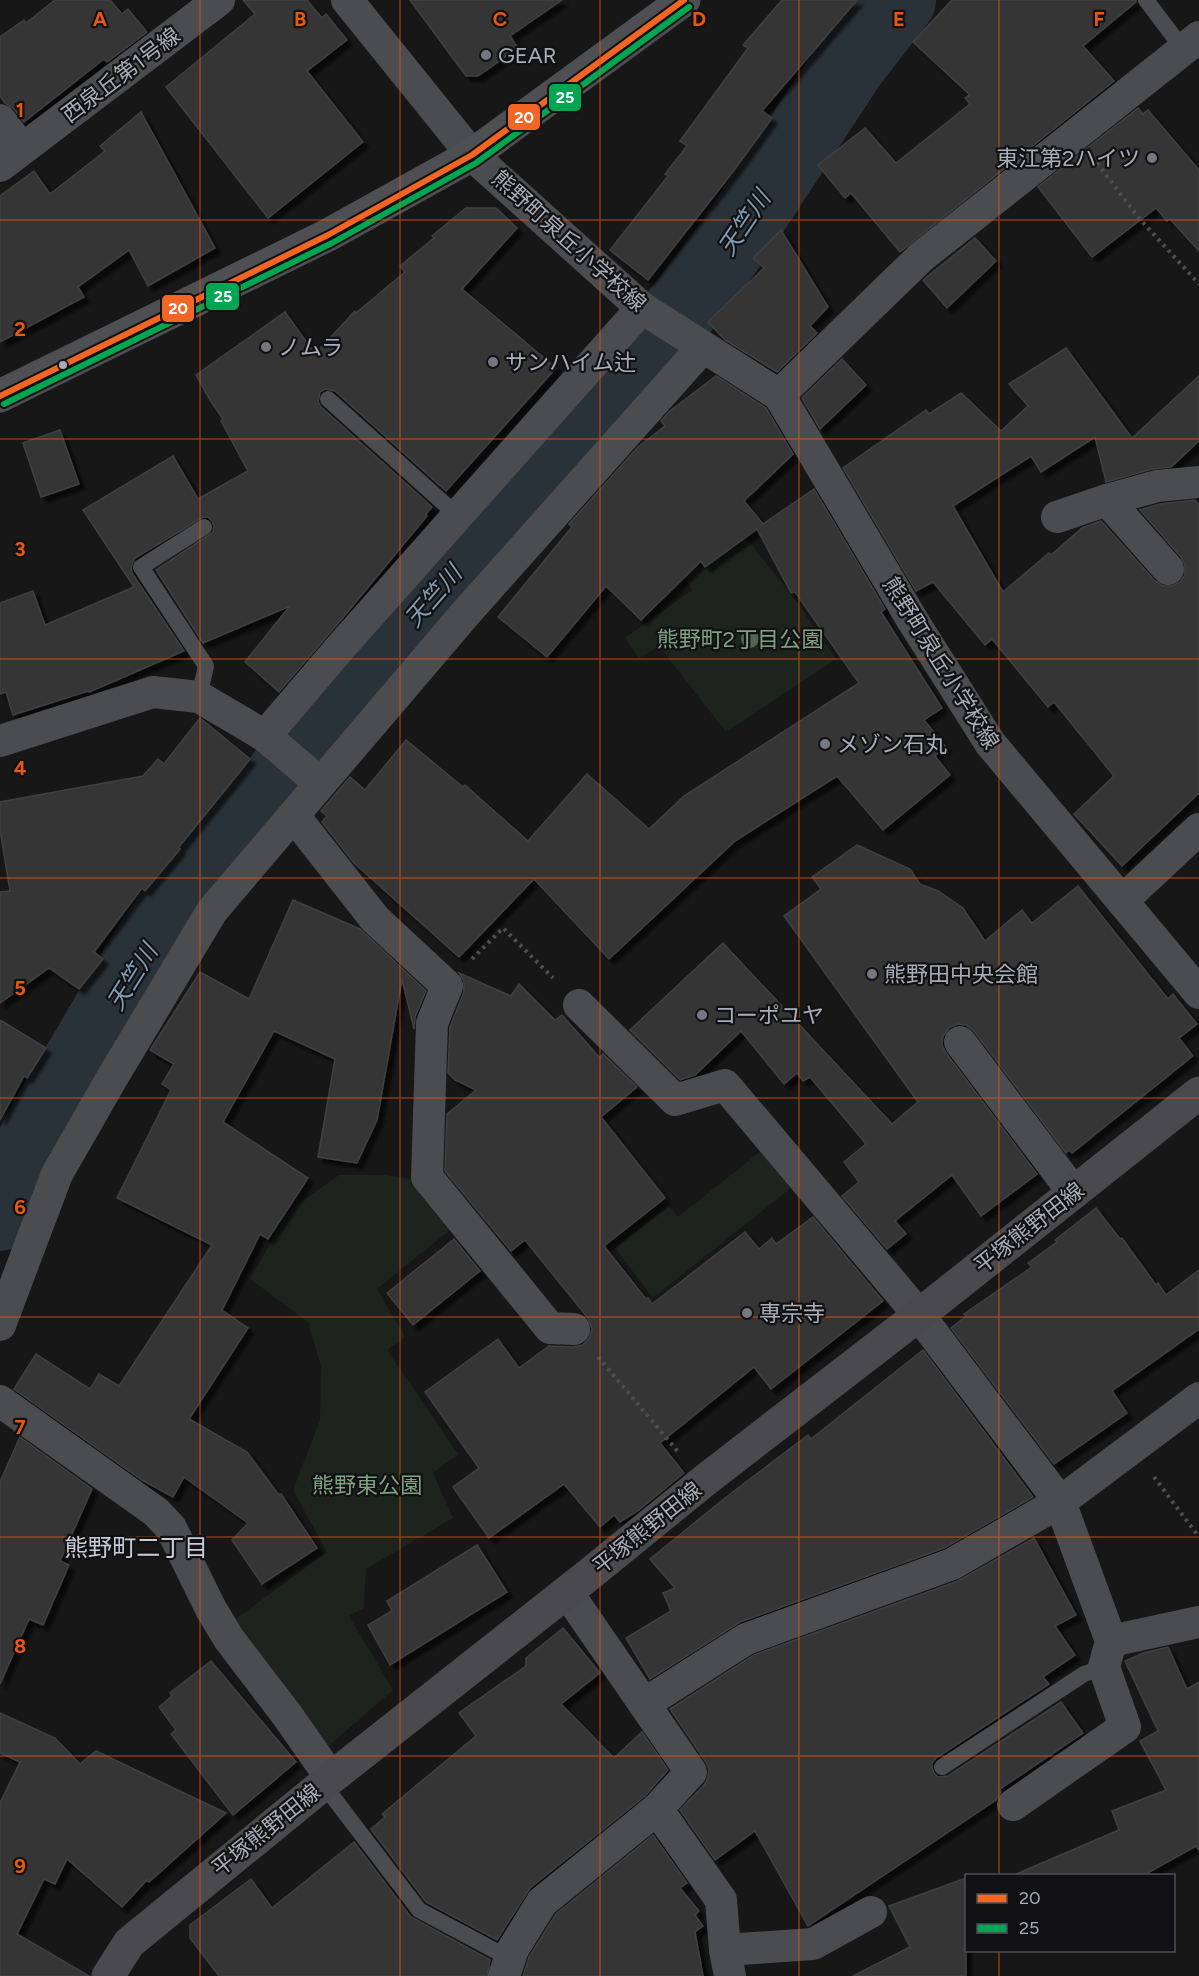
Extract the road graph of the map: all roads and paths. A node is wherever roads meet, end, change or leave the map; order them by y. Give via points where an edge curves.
1 (219, 0) edge
2 (347, 0) edge
3 (684, 0) edge
4 (1146, 0) edge
5 (1191, 43) edge
6 (0, 120) edge
7 (1076, 134) junction
8 (472, 155) junction
9 (11, 158) edge
10 (1199, 284) edge
11 (648, 312) junction
12 (696, 343) junction
13 (779, 395) junction
14 (0, 396) edge
15 (328, 399) dead end
16 (1199, 482) edge
17 (1107, 500) junction
18 (458, 516) junction
19 (1057, 517) dead end
20 (204, 527) dead end
21 (1168, 569) dead end
22 (199, 698) junction
23 (265, 736) junction
24 (0, 741) edge
25 (320, 783) junction
26 (294, 816) junction
27 (1199, 829) edge
28 (1122, 901) junction
29 (447, 986) junction
30 (1199, 993) edge
31 (579, 1005) joint
32 (960, 1042) dead end
33 (1199, 1093) edge
34 (1074, 1193) junction
35 (9, 1270) edge
36 (919, 1315) junction
37 (0, 1326) edge
38 (574, 1329) joint
39 (1199, 1398) edge
40 (0, 1401) edge
41 (1132, 1448) junction
42 (704, 1482) junction
43 (1060, 1502) junction
44 (1199, 1537) edge
45 (567, 1592) junction
46 (1198, 1625) edge
47 (1108, 1654) junction
48 (644, 1704) junction
49 (942, 1767) dead end
50 (327, 1781) junction
51 (1013, 1805) dead end
52 (657, 1809) junction
53 (871, 1912) dead end
54 (728, 1963) edge
55 (506, 1967) edge
56 (108, 1976) edge

1 - 9 street, 西泉丘第1号線
2 - 8 street, 熊野町泉丘小学校線
3 - 8 main road
4 - 5 lane
5 - 7 street
6 - 9 street, 西泉丘第1号線
7 - 10 path via 1138,217
7 - 13 street via 921,257
8 - 11 street, 熊野町泉丘小学校線
8 - 14 main road via 328,235
11 - 12 street, 熊野町泉丘小学校線
11 - 18 street
12 - 13 street, 熊野町泉丘小学校線
12 - 25 street
13 - 28 street, 熊野町泉丘小学校線 via 990,743
15 - 18 lane
16 - 17 street via 1157,486
17 - 19 street
17 - 21 street
18 - 23 street
20 - 22 lane via 141,567 206,666
22 - 23 street
22 - 24 street via 153,692
23 - 25 street
25 - 26 street
26 - 29 street via 375,919
26 - 35 street via 212,911 111,1078
27 - 28 street
28 - 30 street, 熊野町泉丘小学校線
29 - 31 path via 503,928
29 - 38 street via 432,1023 427,1177 550,1328
31 - 36 street via 675,1100 725,1085
32 - 34 street
33 - 34 street, 平塚熊野田線
34 - 36 street, 平塚熊野田線
35 - 37 street
36 - 42 street, 平塚熊野田線
36 - 43 street
38 - 42 path
39 - 41 street
40 - 50 street via 156,1512 171,1527 211,1610 287,1715
41 - 43 street
41 - 44 path
42 - 45 street, 平塚熊野田線
43 - 47 street
43 - 48 street via 952,1564 746,1639
45 - 48 street
45 - 50 street, 平塚熊野田線
46 - 47 street
47 - 49 lane via 1084,1674
47 - 51 street via 1125,1727
48 - 52 street via 691,1772
50 - 55 lane via 419,1910
50 - 56 street, 平塚熊野田線 via 129,1943
52 - 54 street via 721,1900
52 - 55 street via 542,1902
53 - 54 street via 813,1944

